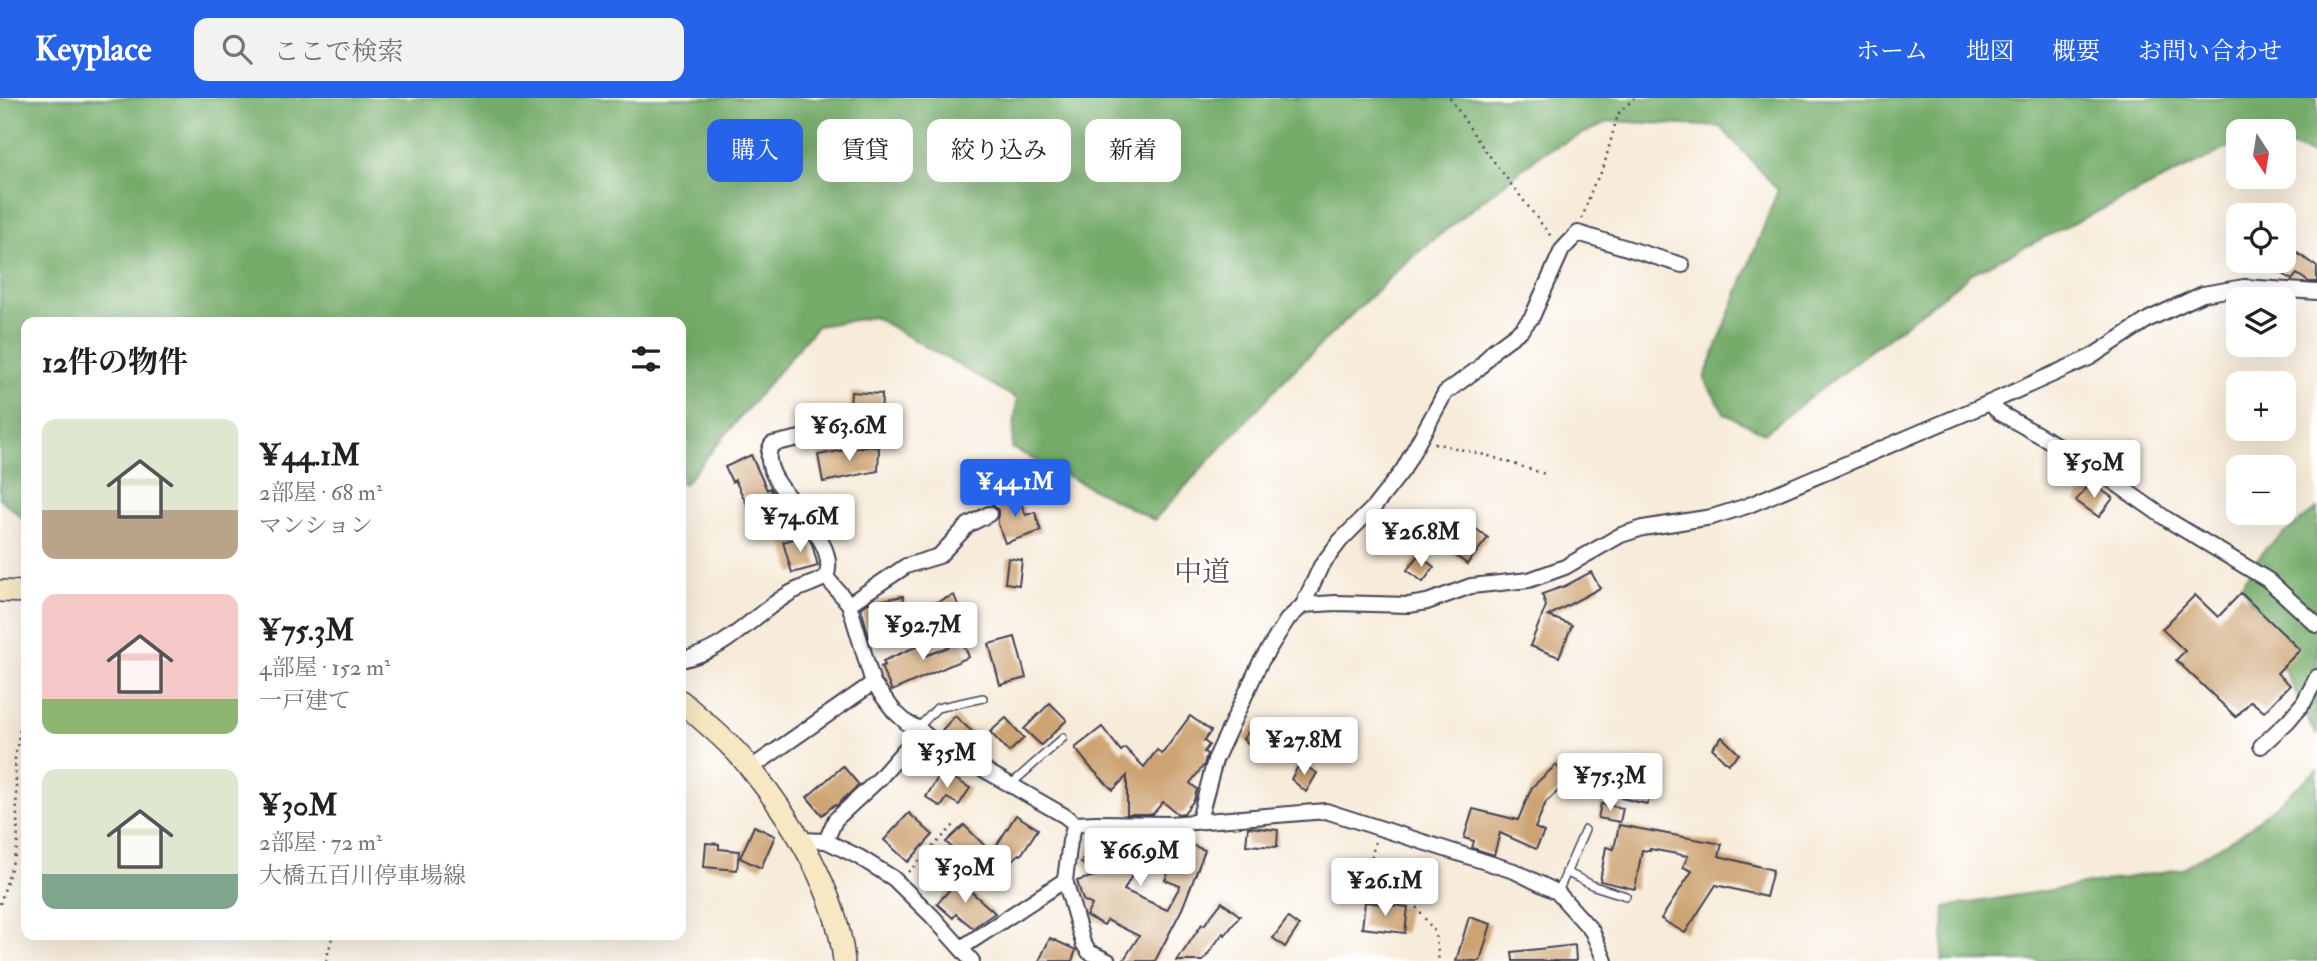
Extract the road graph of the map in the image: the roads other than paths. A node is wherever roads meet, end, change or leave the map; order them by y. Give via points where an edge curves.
1 (1682, 265) dead end
2 (2317, 292) edge
3 (1989, 403) junction
4 (871, 435) dead end
5 (989, 514) dead end
6 (826, 577) junction
7 (0, 591) edge
8 (21, 592) edge
9 (849, 604) junction
10 (1303, 605) junction
11 (2317, 625) edge
12 (686, 658) edge
13 (2317, 677) edge
14 (873, 683) junction
15 (983, 698) dead end
16 (686, 705) edge
17 (920, 730) junction
18 (1063, 738) dead end
19 (2261, 746) dead end
20 (751, 768) junction
21 (1009, 786) junction
22 (1199, 820) junction
23 (1075, 824) junction
24 (1586, 830) dead end
25 (800, 840) junction
26 (827, 841) junction
27 (1566, 872) junction
28 (1065, 880) junction
29 (1557, 892) junction
30 (1626, 897) dead end
31 (963, 956) edge
32 (844, 961) edge
33 (1108, 961) edge
34 (1605, 961) edge

1 - 10 street via 1578,233 1562,250 1532,317 1479,368 1445,393 1403,470 1321,566
2 - 3 street via 2244,287 2203,294 2149,319 2091,356
3 - 10 street via 1747,506 1621,535 1548,575 1471,586 1409,605
3 - 11 street via 2268,580
4 - 6 street via 841,429 770,448 775,478 826,552
5 - 9 street via 968,525 939,556 906,566
6 - 9 street
6 - 12 street via 789,594 711,651
7 - 8 main road
9 - 14 street
10 - 22 street via 1287,620 1260,663 1216,760
13 - 19 street via 2304,702
14 - 17 street via 894,711
14 - 20 street
15 - 17 lane via 937,708
16 - 20 main road
17 - 21 street
17 - 26 street via 880,778 835,820
18 - 21 lane
20 - 25 main road
21 - 23 street
22 - 23 street
22 - 29 street via 1326,811 1514,871
23 - 28 street
24 - 27 lane
25 - 26 street
25 - 32 main road via 836,916
26 - 31 street via 898,882
27 - 29 lane
27 - 30 lane
28 - 31 street
28 - 33 street via 1083,943 1088,952
29 - 34 street via 1591,931

